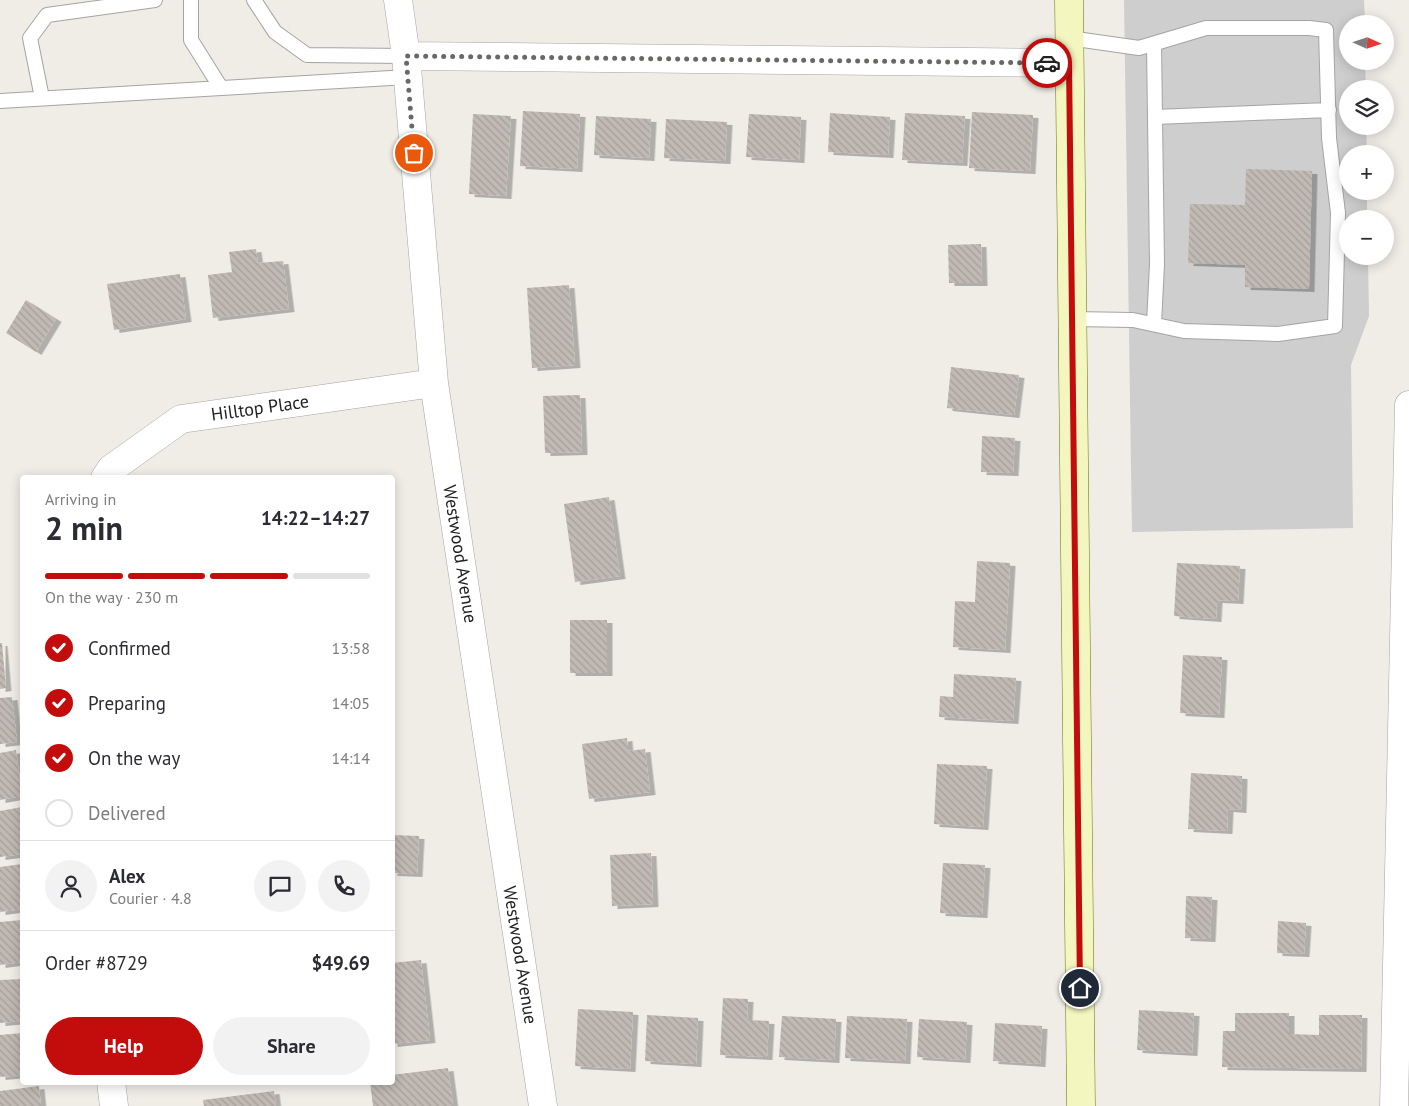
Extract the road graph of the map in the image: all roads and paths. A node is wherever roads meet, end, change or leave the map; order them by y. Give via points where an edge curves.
1 (155, 0) edge
2 (191, 0) edge
3 (254, 0) edge
4 (398, 0) edge
5 (1069, 0) edge
6 (1154, 44) junction
7 (1069, 50) junction
8 (407, 67) junction
9 (222, 88) junction
10 (42, 98) junction
11 (0, 101) edge
12 (1329, 110) junction
13 (1155, 117) junction
14 (1072, 319) junction
15 (1154, 324) junction
16 (434, 383) junction
17 (1409, 405) edge
18 (107, 475) edge
19 (111, 1085) edge
20 (114, 1106) edge
21 (543, 1106) edge
22 (1081, 1106) edge
23 (1394, 1106) edge

1 - 10 lane via 47,15 30,38
2 - 9 lane via 191,40
3 - 8 lane via 275,32 307,55
4 - 8 street, Westwood Avenue
5 - 7 street
6 - 7 lane via 1139,48
6 - 12 lane via 1206,28 1326,30
6 - 13 lane
7 - 8 street
7 - 14 street
8 - 9 lane
8 - 16 street, Westwood Avenue
9 - 10 lane
10 - 11 lane
12 - 13 lane
12 - 15 lane via 1338,213 1335,326 1278,334 1184,331
13 - 15 lane via 1157,264
14 - 15 lane via 1133,320
14 - 22 street
16 - 18 street, Hilltop Place via 181,419
16 - 21 street, Westwood Avenue
17 - 23 street
19 - 20 street

